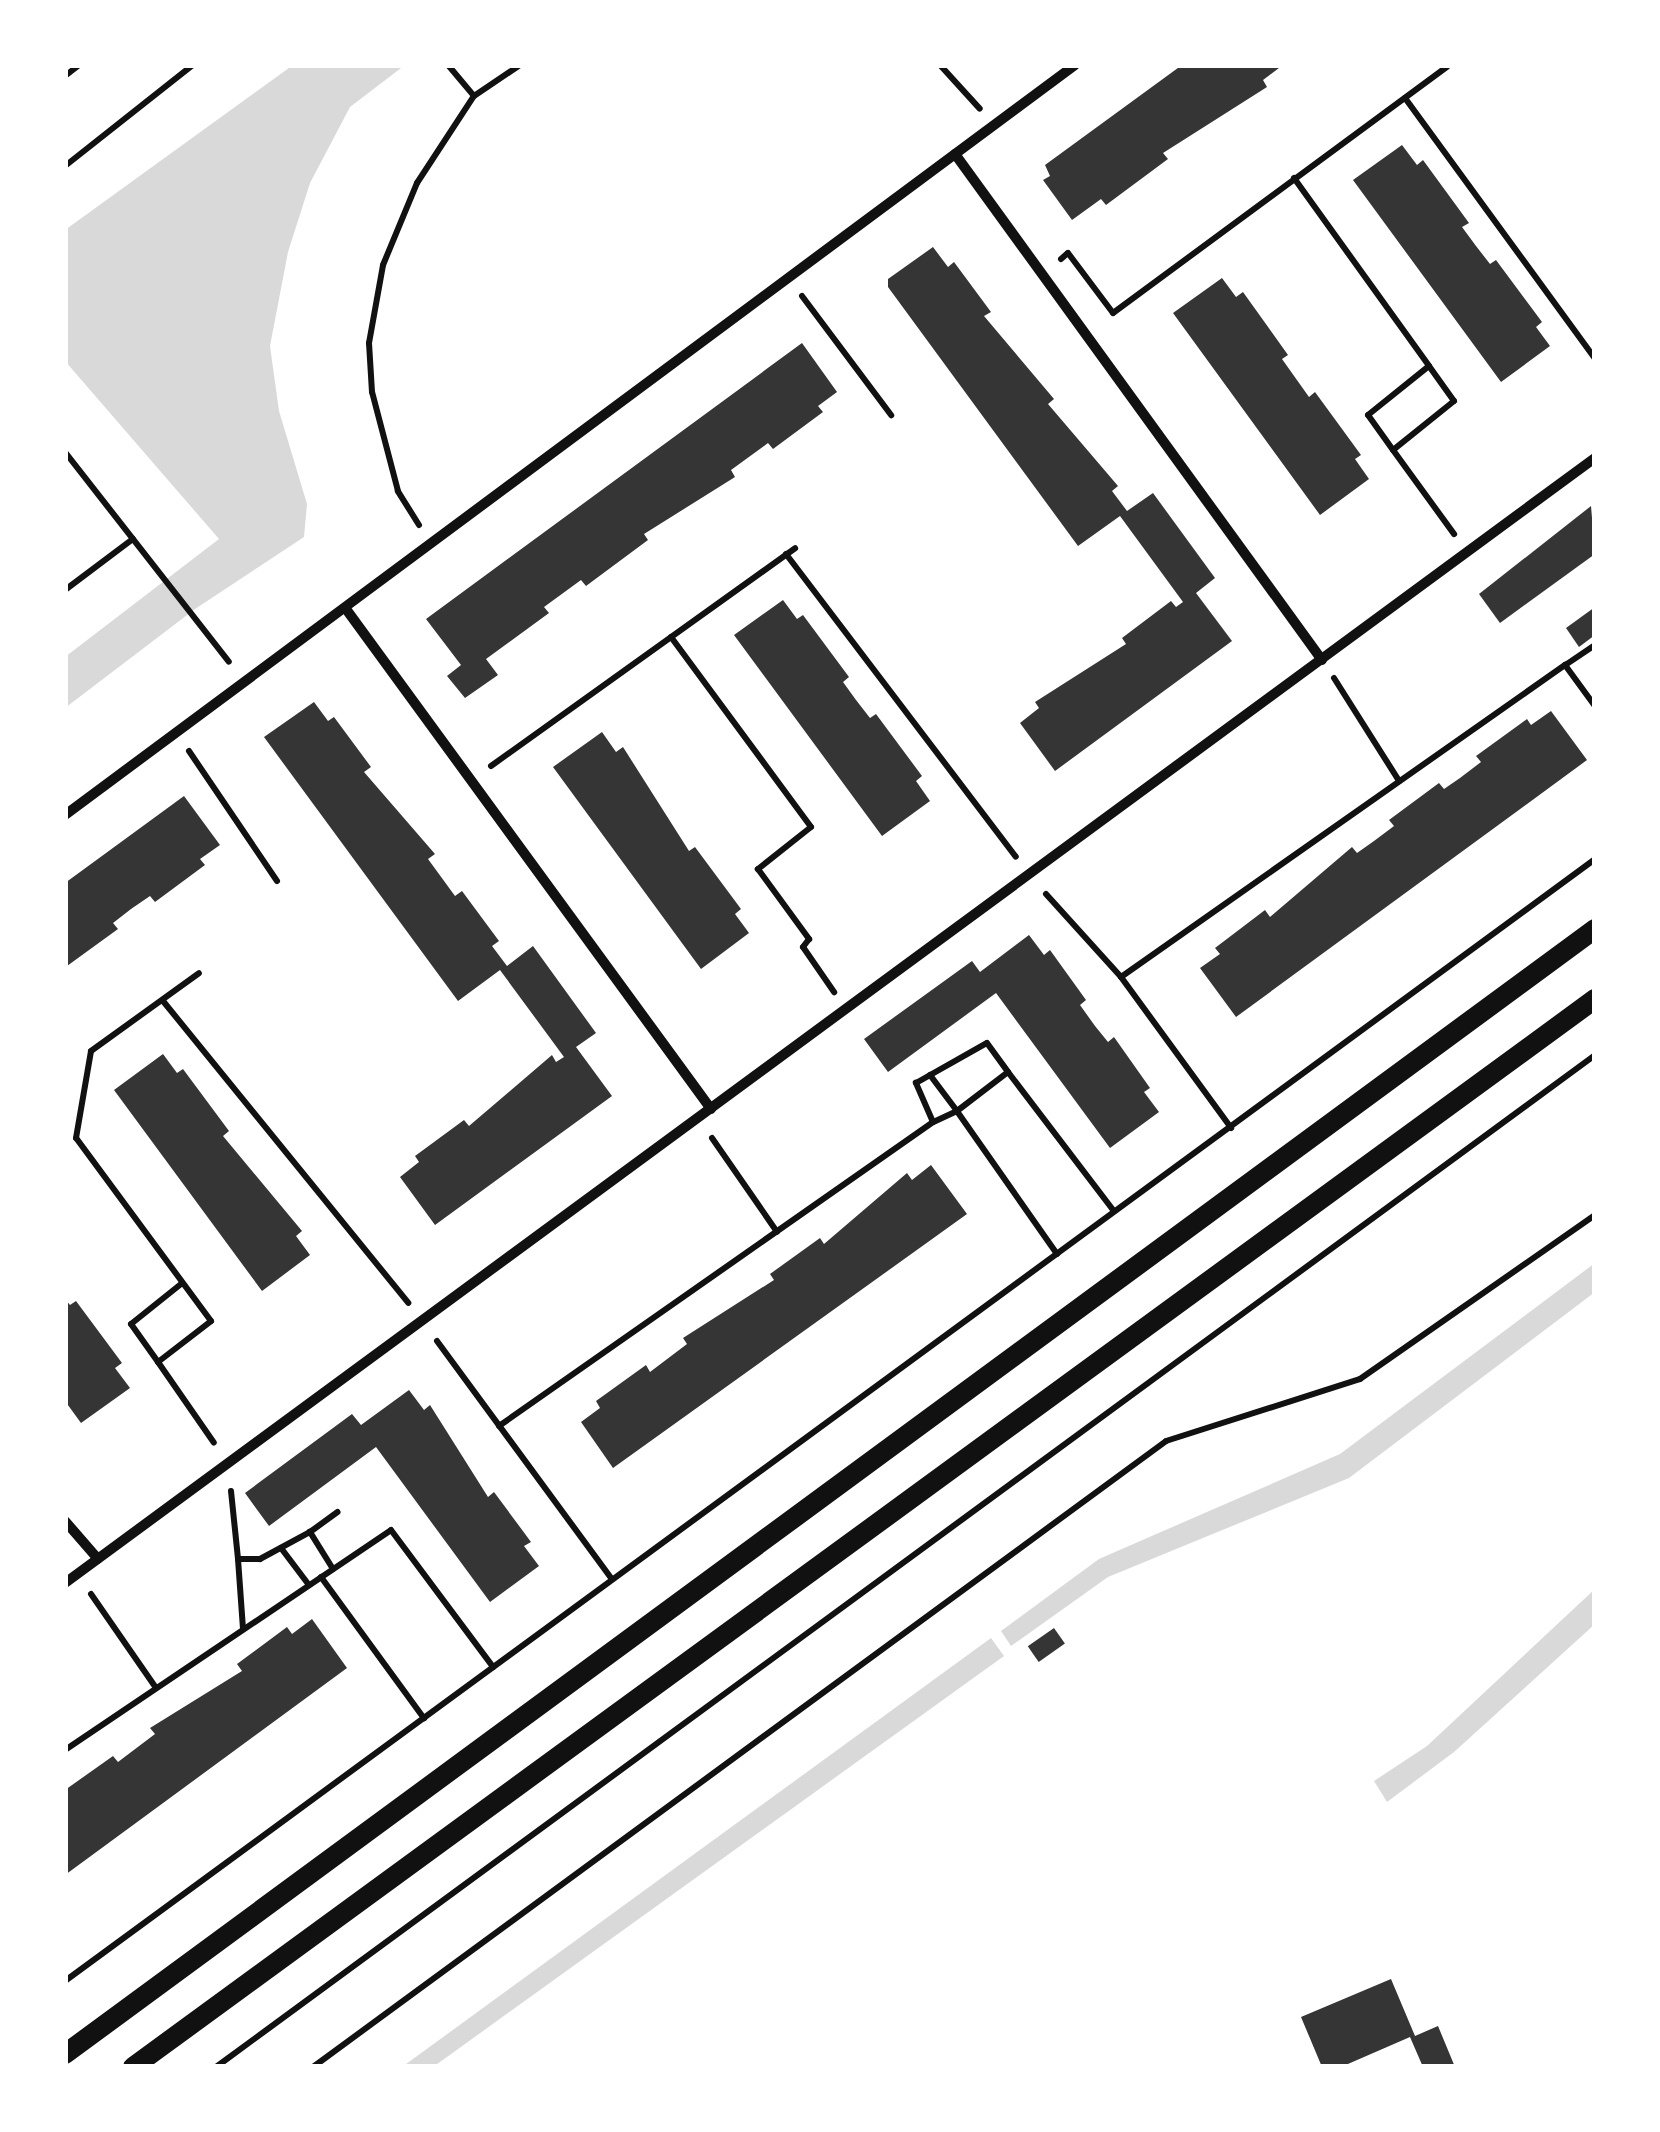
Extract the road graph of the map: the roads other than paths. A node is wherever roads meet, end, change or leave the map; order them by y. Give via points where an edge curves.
1 (1075, 65) edge
2 (956, 154) junction
3 (1595, 458) edge
4 (346, 609) junction
5 (1322, 660) junction
6 (65, 815) edge
7 (1595, 929) edge
8 (1595, 999) edge
9 (711, 1109) junction
10 (65, 1521) edge
11 (98, 1560) junction
12 (65, 1583) edge
13 (65, 2054) edge
14 (133, 2067) edge

1 - 2 street
2 - 4 street
2 - 5 street
3 - 5 street
4 - 6 street
4 - 9 street
5 - 9 street
7 - 13 main road
8 - 14 main road
9 - 11 street
10 - 11 street
11 - 12 street

